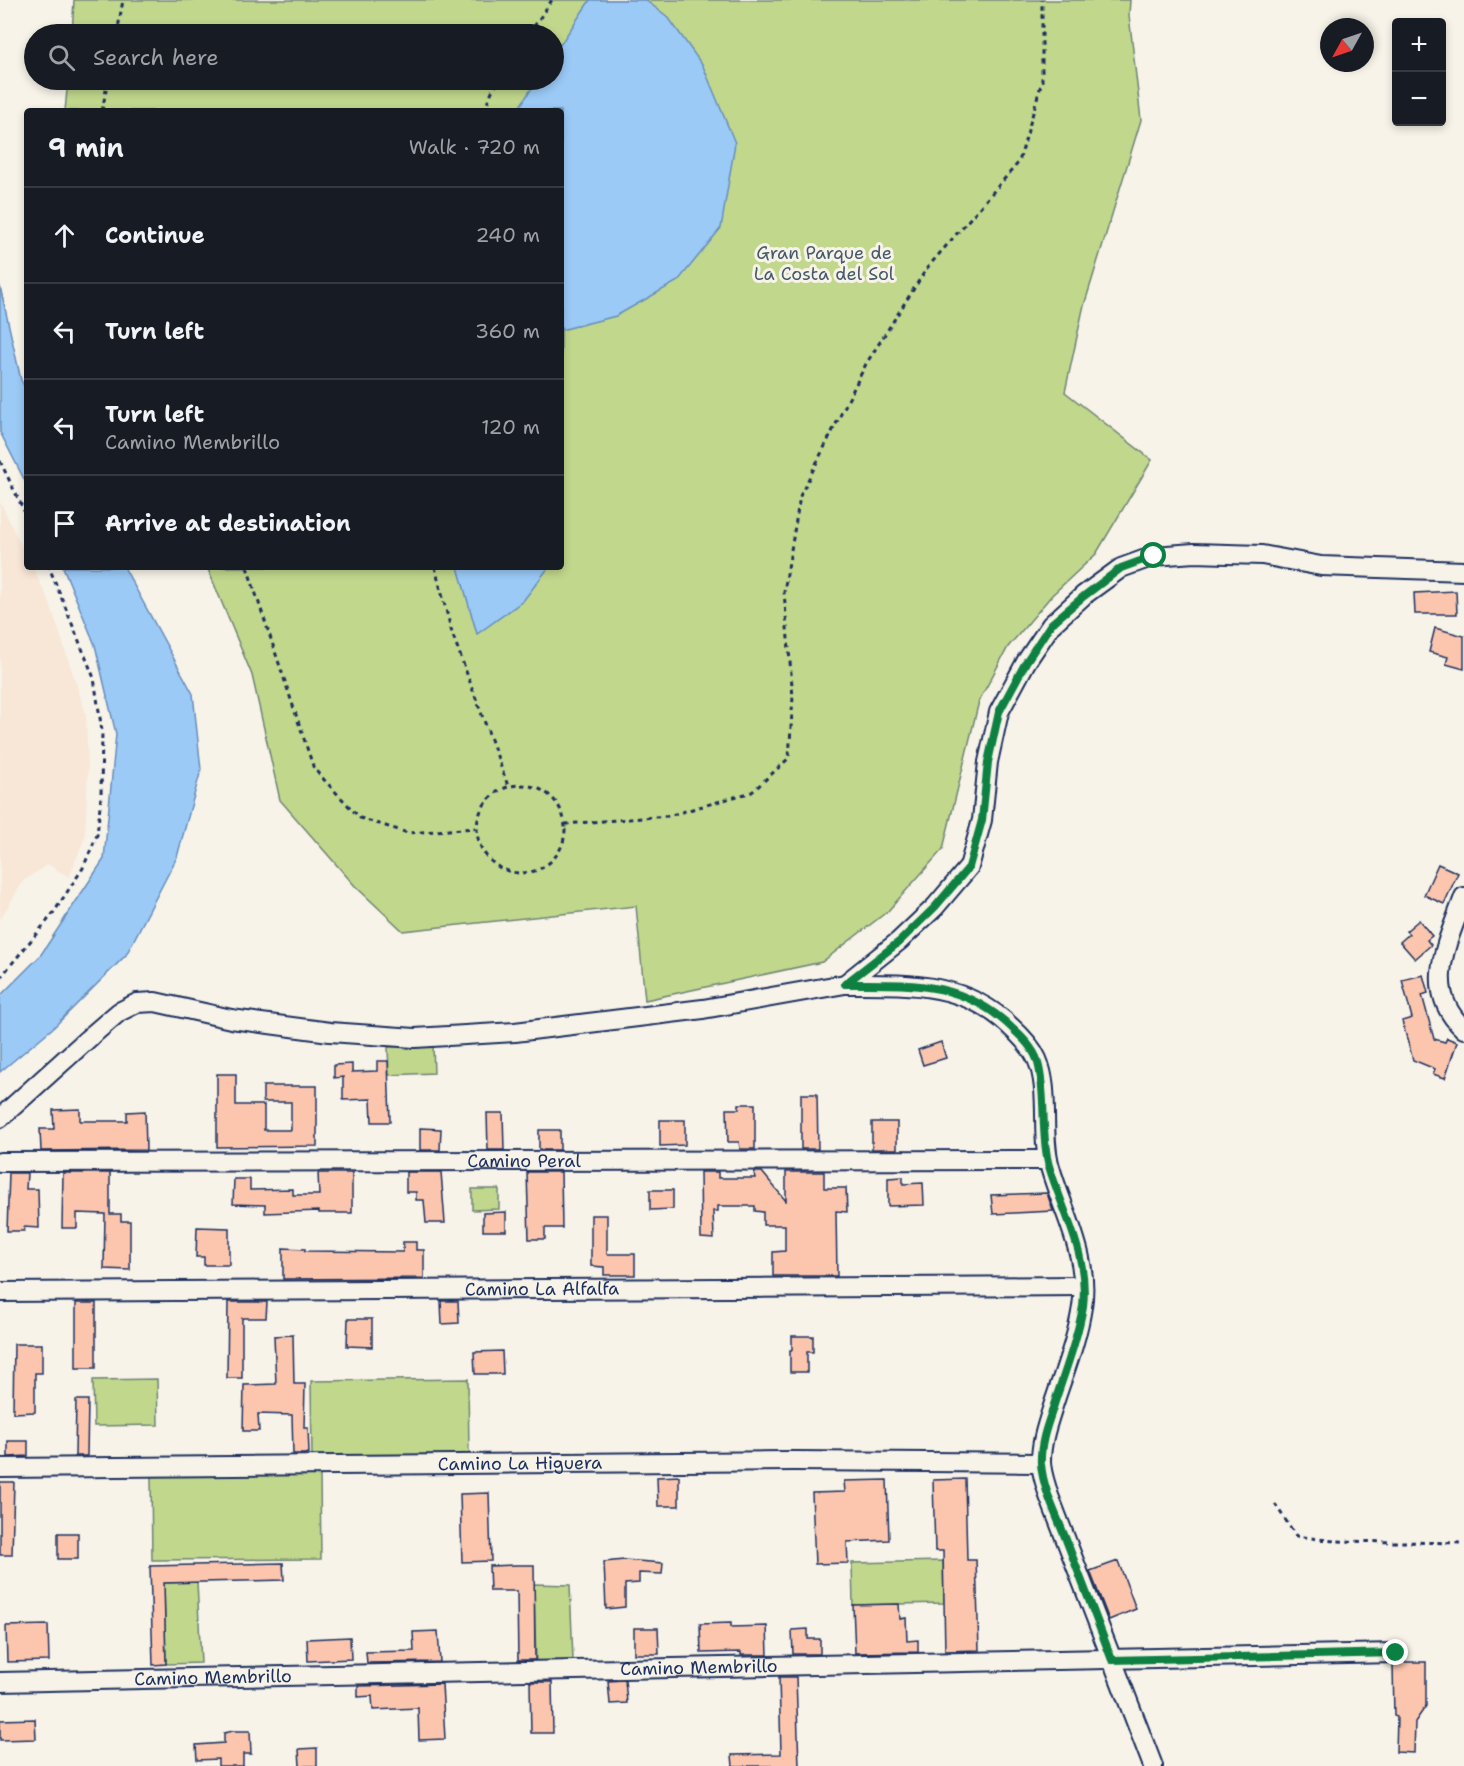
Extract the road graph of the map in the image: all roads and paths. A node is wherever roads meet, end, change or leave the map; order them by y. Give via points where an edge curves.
1 (123, 0) edge
2 (552, 0) edge
3 (1042, 0) edge
4 (119, 24) edge
5 (536, 24) edge
6 (106, 90) edge
7 (493, 90) edge
8 (103, 108) edge
9 (485, 108) edge
10 (0, 461) edge
11 (24, 511) edge
12 (50, 570) edge
13 (248, 570) edge
14 (436, 570) edge
15 (1464, 571) edge
16 (508, 786) junction
17 (565, 824) junction
18 (476, 828) junction
19 (1464, 897) edge
20 (0, 978) edge
21 (845, 984) junction
22 (1464, 1029) edge
23 (0, 1118) edge
24 (1048, 1160) junction
25 (0, 1162) edge
26 (1083, 1286) junction
27 (0, 1292) edge
28 (1041, 1463) junction
29 (0, 1467) edge
30 (1275, 1504) dead end
31 (1464, 1543) edge
32 (1396, 1653) dead end
33 (1112, 1660) junction
34 (0, 1682) edge
35 (1153, 1766) edge

1 - 4 path
2 - 5 path
3 - 17 path via 1042,81 1020,162 927,268 866,364 800,496 784,592 793,697 789,758 752,792 668,816
6 - 8 path
7 - 9 path
10 - 11 path
12 - 20 path via 94,678 102,731 97,835 83,868 52,915
13 - 18 path via 314,770 360,818 408,833
14 - 16 path via 452,633
15 - 21 street via 1321,566 1262,555 1194,553 1154,556 1121,568 1051,624 999,712 988,762 982,820 969,867 899,942
16 - 17 path via 523,784 551,796
16 - 18 path via 485,802
17 - 18 path via 558,853 547,865 520,873 506,871 484,854
19 - 22 street via 1442,960 1440,991 1449,1014
21 - 23 street via 692,1011 515,1032 415,1038 330,1032 231,1019 154,1002 137,1003 119,1012
21 - 24 street via 936,988 986,1006 1003,1019 1024,1039 1037,1059
24 - 25 street, Camino Peral
24 - 26 street via 1080,1256
26 - 27 street, Camino La Alfalfa
26 - 28 street via 1083,1306 1046,1429
28 - 29 street, Camino La Higuera
28 - 33 street via 1049,1496
30 - 31 path via 1296,1536 1334,1541
32 - 33 street, Camino Membrillo
33 - 34 street, Camino Membrillo
33 - 35 street

